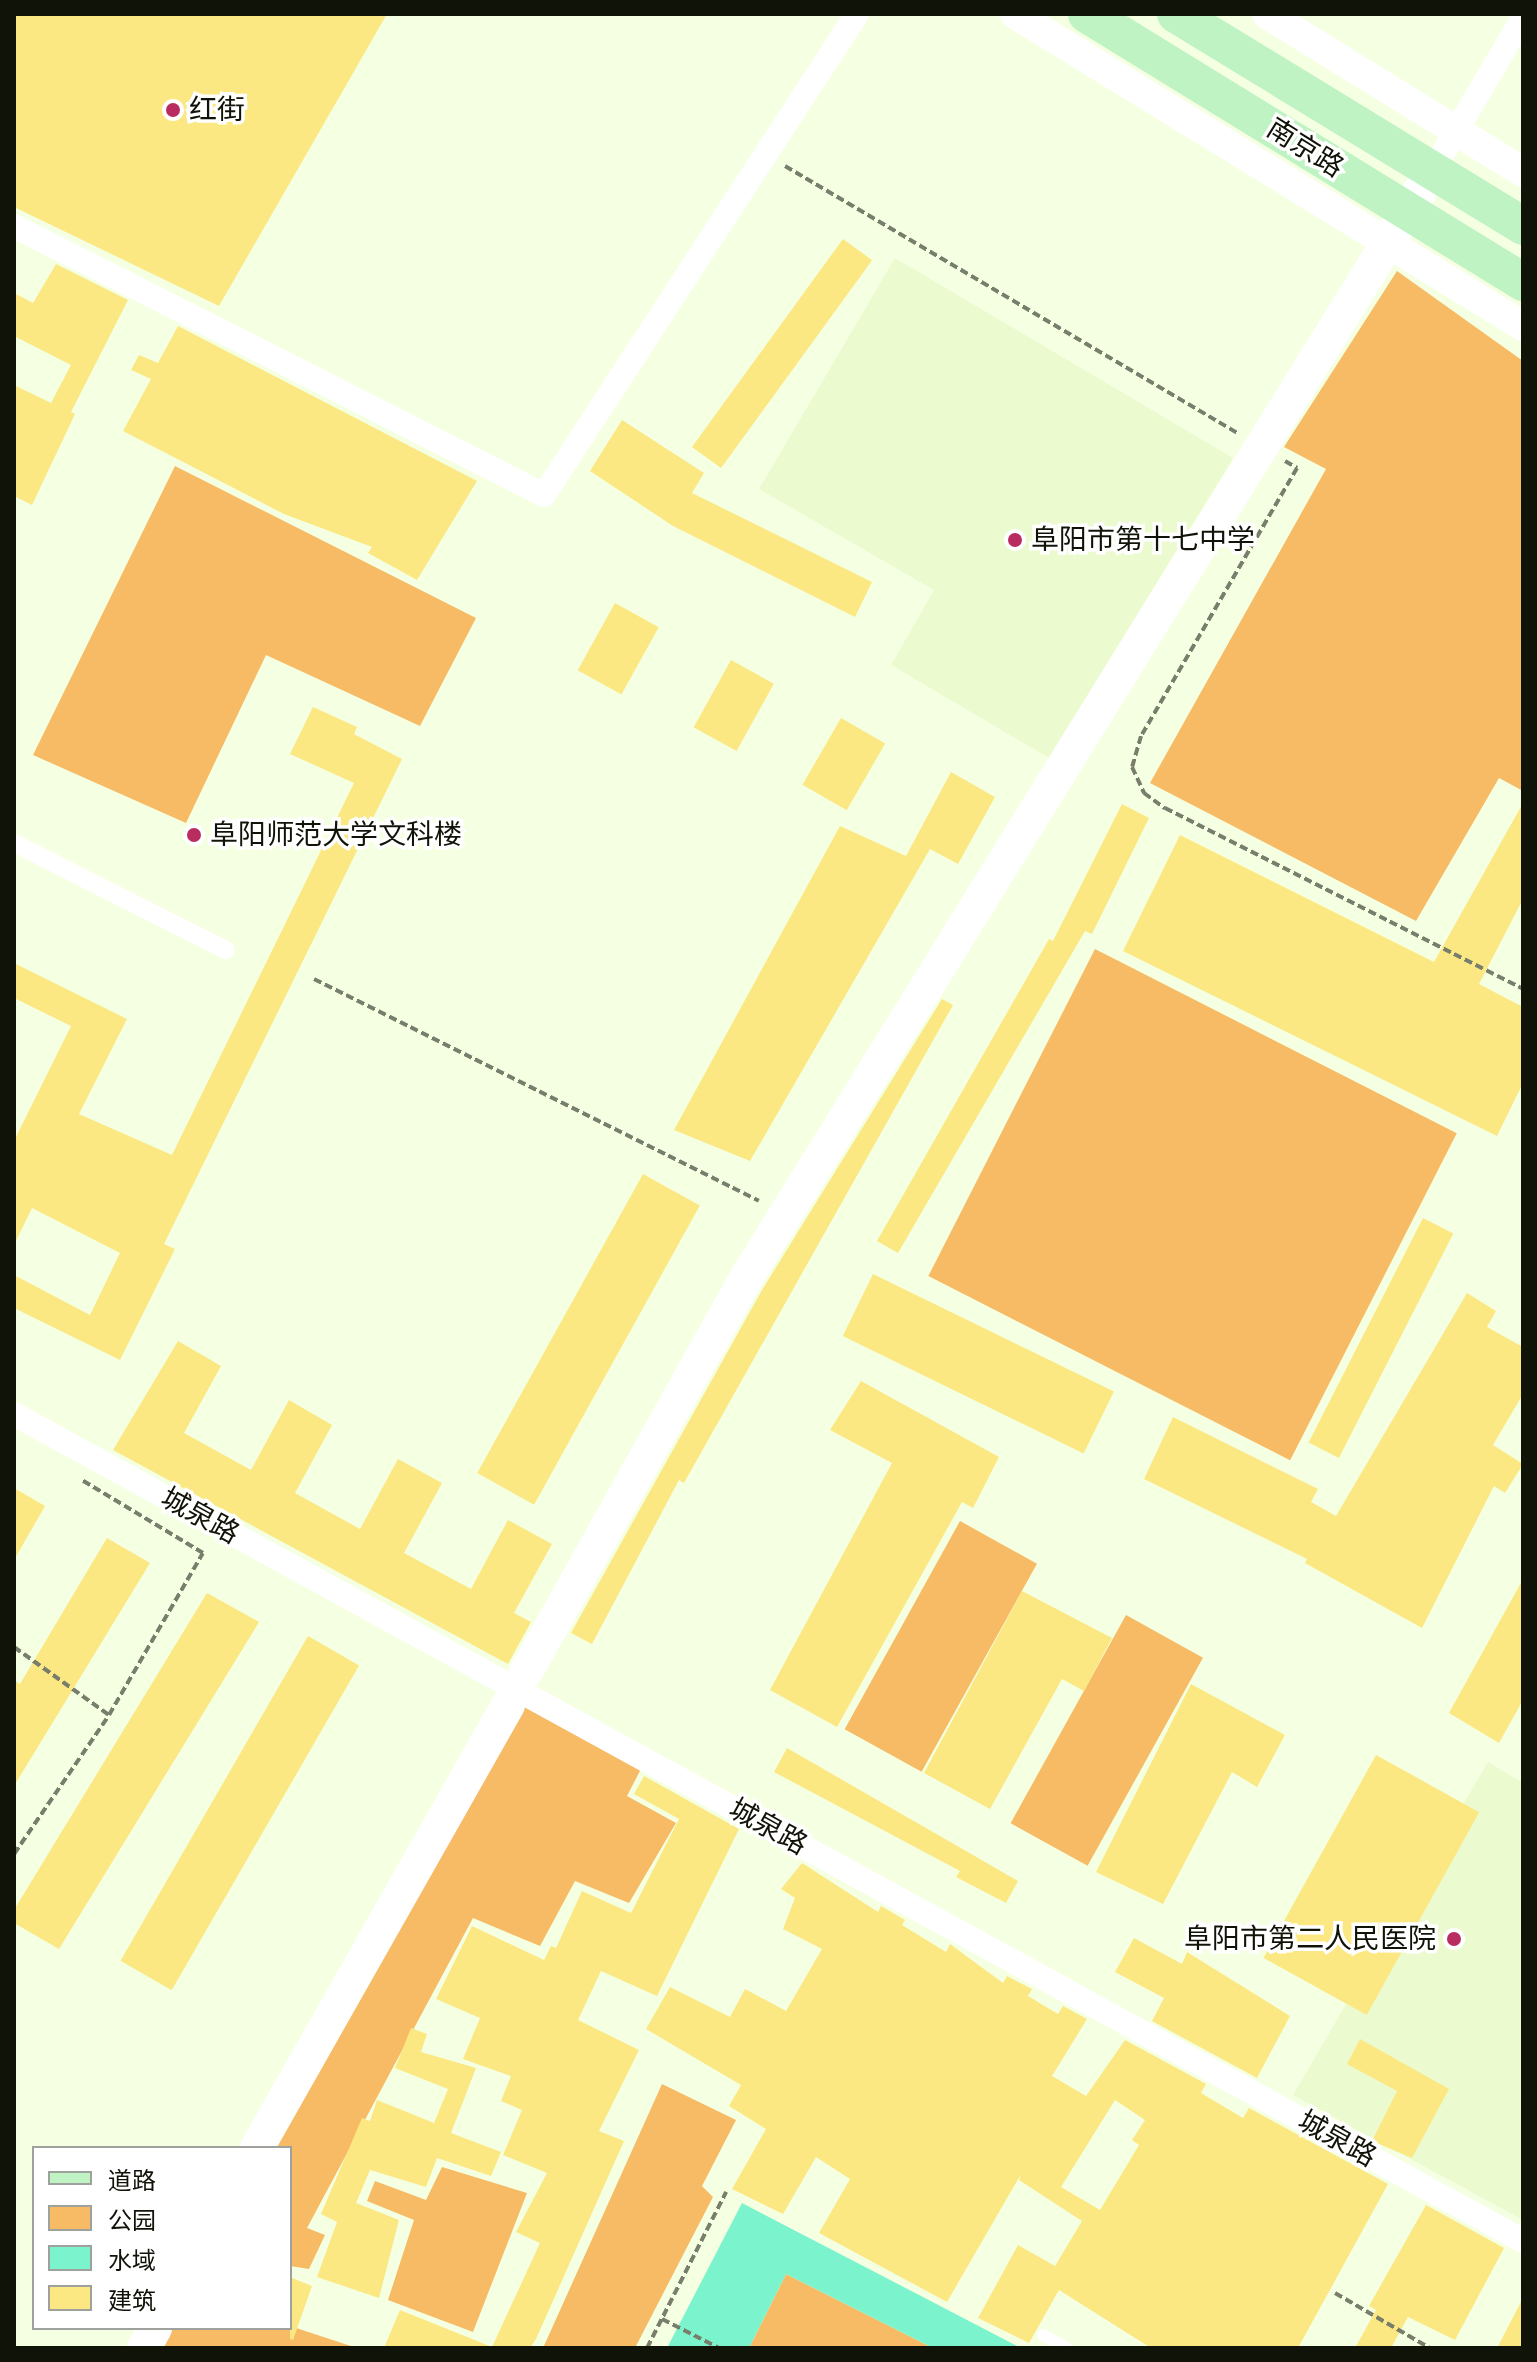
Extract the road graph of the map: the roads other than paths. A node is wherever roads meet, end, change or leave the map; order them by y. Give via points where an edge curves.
1 (857, 14) edge
2 (1015, 14) edge
3 (1087, 14) edge
4 (1176, 14) edge
5 (1267, 14) edge
6 (1523, 18) edge
7 (1456, 130) junction
8 (1433, 170) junction
9 (1523, 172) edge
10 (1409, 212) junction
11 (14, 226) edge
12 (1523, 226) edge
13 (1389, 245) junction
14 (1523, 282) edge
15 (1523, 326) edge
16 (14, 843) edge
17 (226, 950) dead end
18 (14, 1414) edge
19 (526, 1672) dead end
20 (508, 1705) dead end
21 (258, 2146) edge
22 (1523, 2241) edge
23 (154, 2330) edge
24 (1043, 2335) dead end
25 (144, 2348) edge
26 (1066, 2348) edge

1 - 11 street via 544,495
2 - 13 street
3 - 10 main road, 南京路
4 - 8 main road, 南京路
5 - 7 street
6 - 7 street
7 - 8 street
7 - 9 street
8 - 10 main road
8 - 12 main road, 南京路
10 - 13 main road
10 - 14 main road, 南京路
13 - 15 street
13 - 19 main road via 745,1280
16 - 17 street
18 - 22 street, 城泉路
20 - 21 main road
23 - 25 main road
24 - 26 lane

